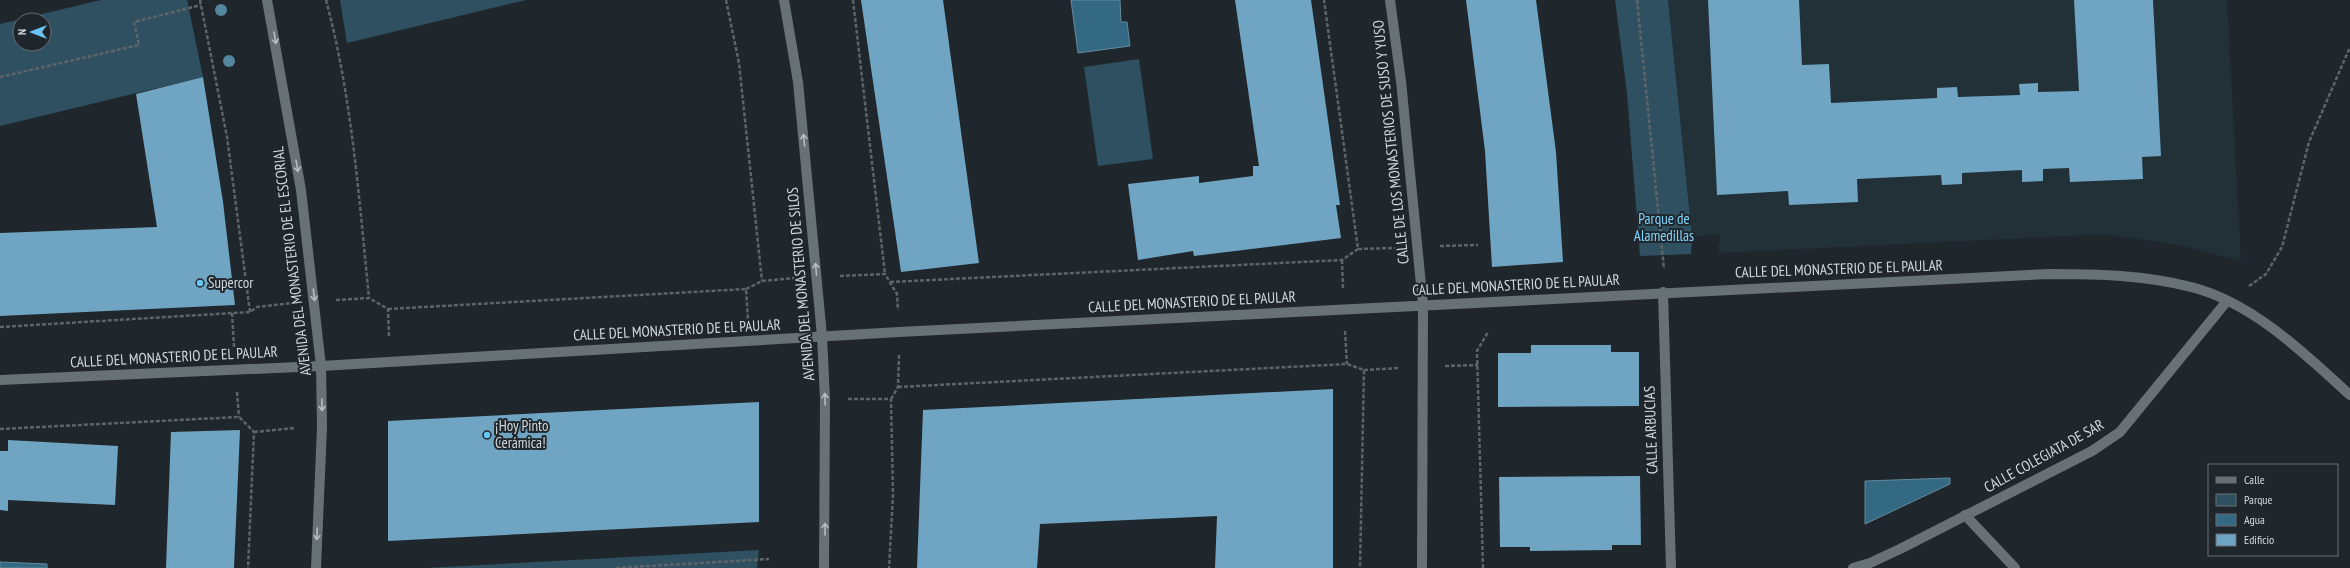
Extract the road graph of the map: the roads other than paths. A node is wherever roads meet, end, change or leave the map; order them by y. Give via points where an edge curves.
1 (267, 0) edge
2 (784, 0) edge
3 (1390, 0) edge
4 (1663, 292) junction
5 (2227, 301) junction
6 (1423, 304) junction
7 (822, 336) junction
8 (321, 366) junction
9 (0, 380) edge
10 (2350, 396) edge
11 (1965, 515) junction
12 (316, 568) edge
13 (824, 568) edge
14 (1422, 568) edge
15 (1671, 568) edge
16 (1853, 568) edge
17 (2015, 568) edge

1 -> 8 street, AVENIDA DEL MONASTERIO DE EL ESCORIAL via 301,190
7 -> 2 street, AVENIDA DEL MONASTERIO DE SILOS via 798,82
3 - 6 street, CALLE DE LOS MONASTERIOS DE SUSO Y YUSO via 1402,89
4 - 5 street, CALLE DEL MONASTERIO DE EL PAULAR via 2050,274 2116,274 2192,287
4 - 6 street, CALLE DEL MONASTERIO DE EL PAULAR
4 - 15 street, CALLE ARBUCIAS
5 - 10 street, CALLE DEL MONASTERIO DE EL PAULAR via 2272,327
5 - 11 street, CALLE COLEGIATA DE SAR via 2120,432 2092,451
6 - 7 street, CALLE DEL MONASTERIO DE EL PAULAR
6 - 14 street, CALLE DE LOS MONASTERIOS DE SUSO Y YUSO
7 - 8 street, CALLE DEL MONASTERIO DE EL PAULAR
13 -> 7 street, AVENIDA DEL MONASTERIO DE SILOS via 825,399
8 - 9 street, CALLE DEL MONASTERIO DE EL PAULAR
8 -> 12 street, AVENIDA DEL MONASTERIO DE EL ESCORIAL via 322,427
11 - 16 street, CALLE COLEGIATA DE SAR via 1900,549
11 - 17 street

